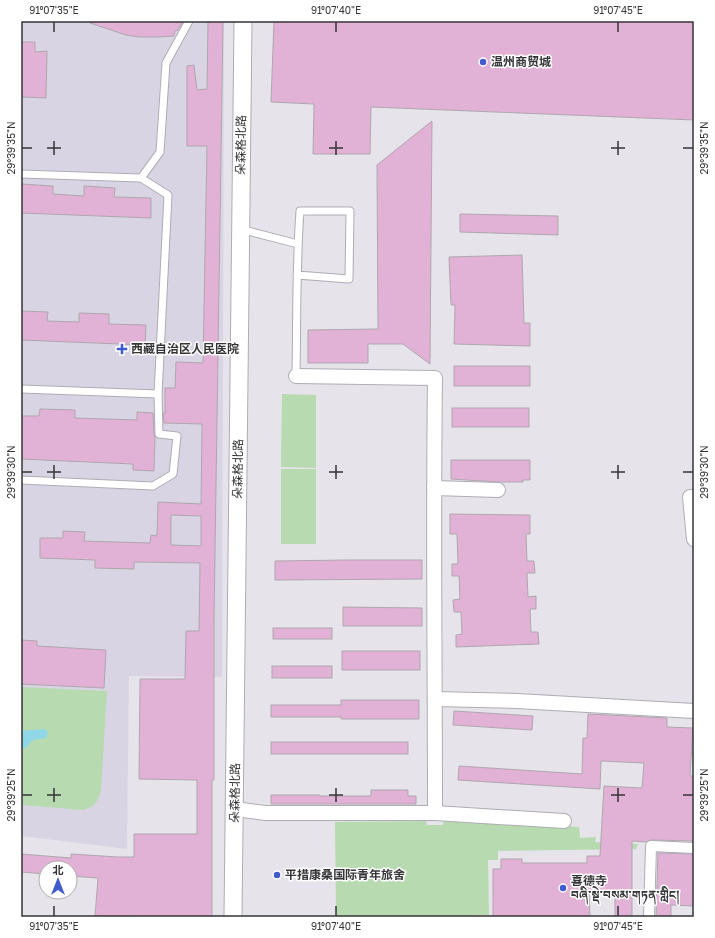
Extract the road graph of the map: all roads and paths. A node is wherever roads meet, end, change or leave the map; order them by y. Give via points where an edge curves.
1 (189, 21) edge
2 (243, 21) edge
3 (21, 174) edge
4 (141, 178) junction
5 (240, 229) junction
6 (298, 244) junction
7 (297, 275) junction
8 (296, 376) joint
9 (21, 389) edge
10 (158, 394) junction
11 (21, 480) edge
12 (434, 488) junction
13 (498, 490) dead end
14 (694, 497) edge
15 (694, 539) edge
16 (435, 699) junction
17 (694, 711) edge
18 (235, 809) junction
19 (434, 813) junction
20 (564, 821) dead end
21 (694, 848) edge
22 (233, 917) edge
23 (649, 917) edge

1 - 4 lane via 166,63 160,152
2 - 5 street, 朵森格北路
3 - 4 lane
4 - 10 lane via 168,195
5 - 6 lane
5 - 18 street, 朵森格北路
6 - 7 lane
6 - 7 lane via 300,212 350,212 349,279
7 - 8 lane
8 - 12 street via 435,378
9 - 10 lane
10 - 11 lane via 159,434 177,436 173,474 153,486
12 - 13 street
12 - 16 street
14 - 15 street via 690,497
16 - 17 street
16 - 19 street
18 - 19 street via 265,813
18 - 22 street, 朵森格北路
19 - 20 street
21 - 23 street via 651,846

